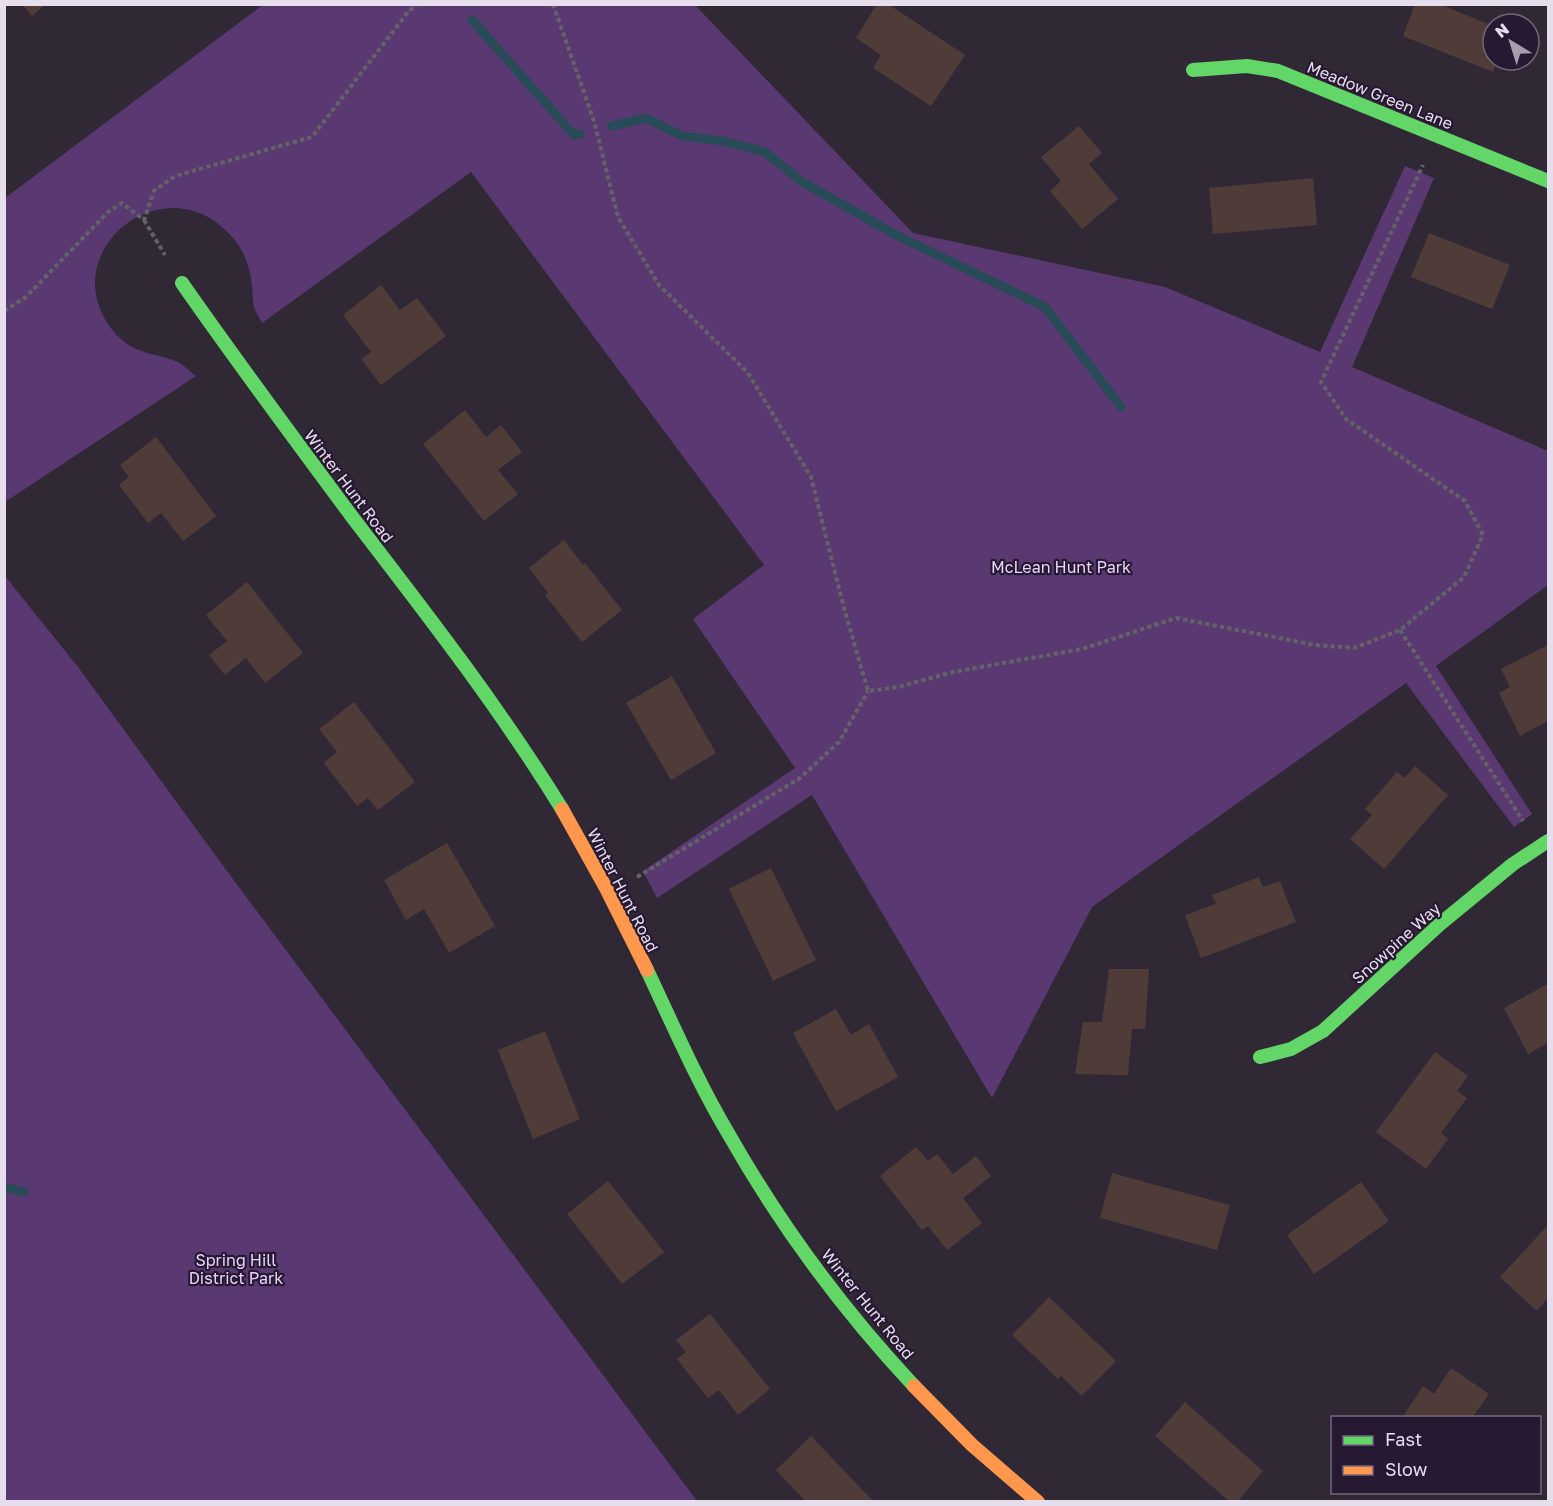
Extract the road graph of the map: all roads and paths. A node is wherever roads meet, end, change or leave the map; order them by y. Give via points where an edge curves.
1 (417, 4) edge
2 (553, 4) edge
3 (1193, 70) dead end
4 (1434, 134) junction
5 (1548, 181) edge
6 (144, 220) junction
7 (182, 284) joint
8 (4, 312) edge
9 (1400, 630) junction
10 (868, 691) junction
11 (1544, 844) edge
12 (608, 893) junction
13 (1260, 1057) dead end
14 (1038, 1502) edge

1 - 6 path via 312,137 175,176 154,191
2 - 10 path via 594,121 618,217 659,285 748,373 811,477
3 - 4 street, Meadow Green Lane via 1247,66 1278,71
4 - 5 street, Meadow Green Lane
4 - 9 path via 1420,172 1321,382 1346,419 1464,501 1483,536 1464,577
6 - 7 path
6 - 8 path via 122,203 108,212 26,297
7 - 12 street, Winter Hunt Road via 263,400 511,728 567,817
9 - 10 path via 1354,648 1315,645 1176,618 1082,649
9 - 11 path
10 - 12 path via 839,742 800,778
11 - 13 street, Snowpine Way via 1440,924 1323,1031 1291,1049
12 - 14 street, Winter Hunt Road via 720,1119 775,1209 833,1290 894,1364 939,1413

